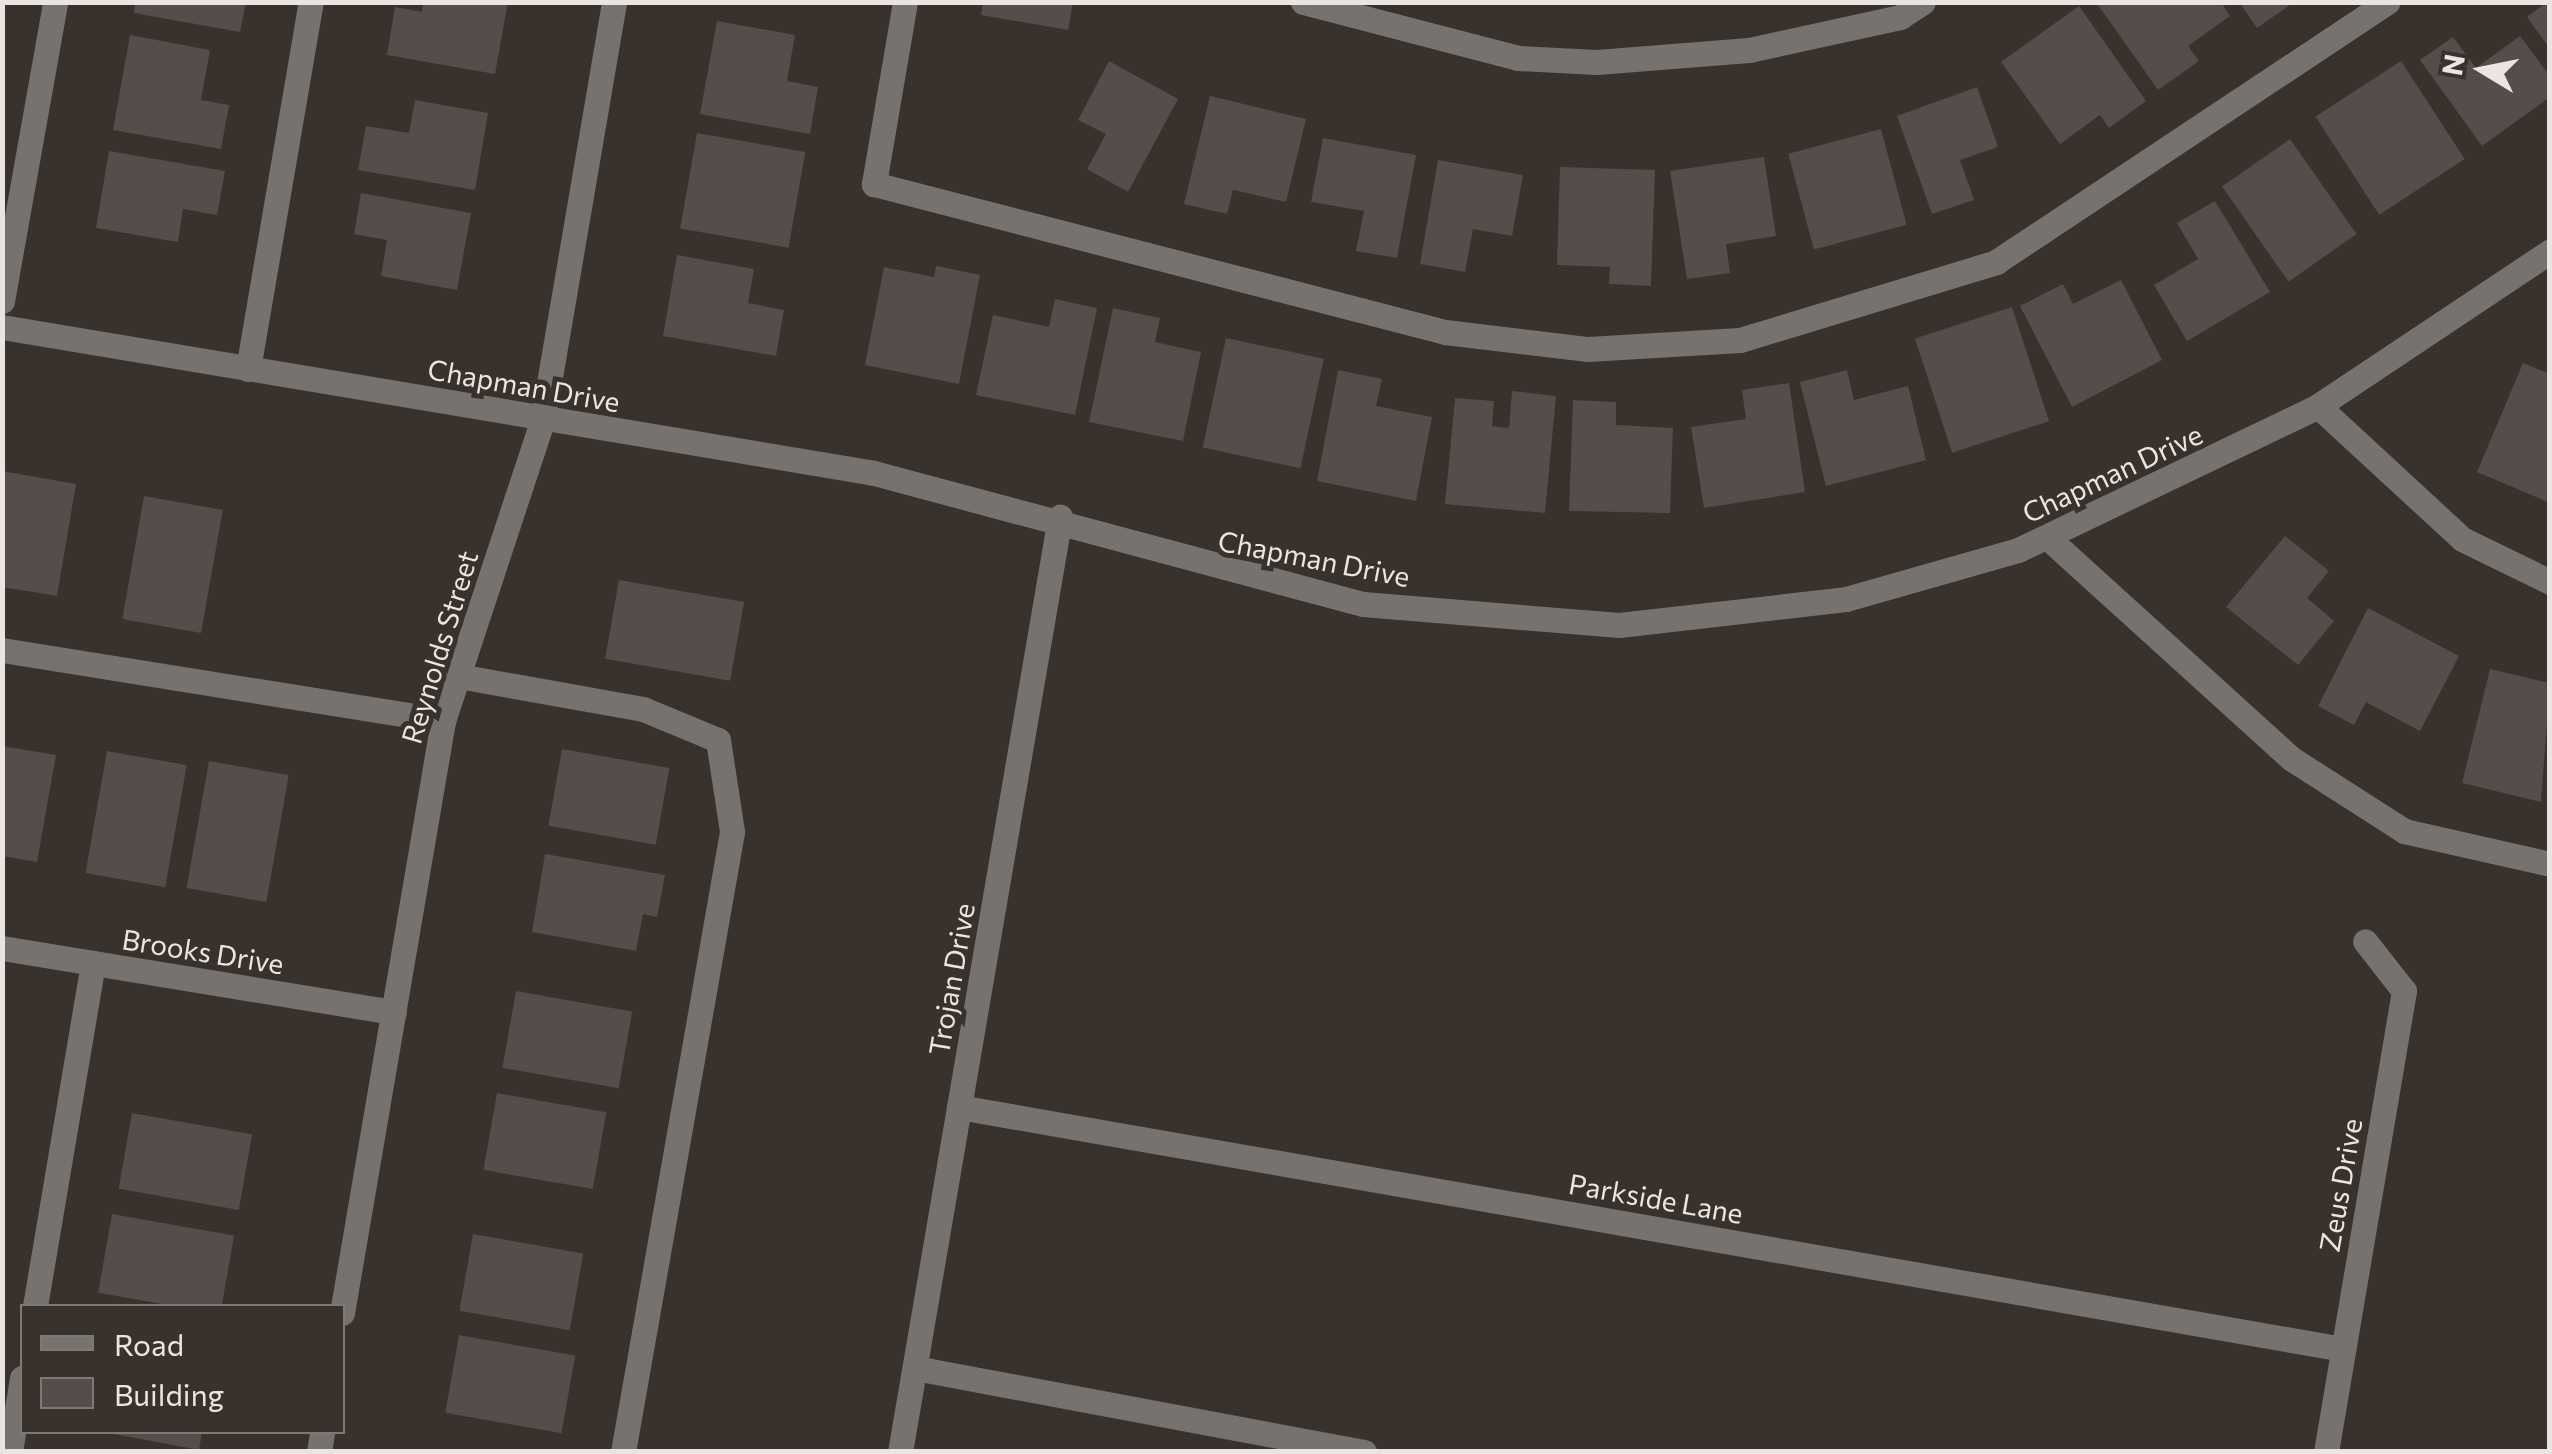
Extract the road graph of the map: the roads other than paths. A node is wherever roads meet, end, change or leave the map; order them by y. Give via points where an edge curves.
1 (55, 2) edge
2 (310, 2) edge
3 (614, 2) edge
4 (905, 2) edge
5 (1303, 2) edge
6 (1924, 2) edge
7 (2388, 2) edge
8 (2550, 251) edge
9 (2, 301) edge
10 (2, 327) edge
11 (248, 368) junction
12 (2318, 406) junction
13 (543, 418) junction
14 (1060, 517) junction
15 (2048, 538) junction
16 (2550, 582) edge
17 (2, 650) edge
18 (458, 676) junction
19 (443, 721) junction
20 (2550, 864) edge
21 (2365, 941) dead end
22 (2, 948) edge
23 (94, 963) junction
24 (394, 1012) junction
25 (959, 1107) junction
26 (35, 1304) edge
27 (344, 1304) edge
28 (2343, 1349) junction
29 (914, 1368) junction
30 (20, 1390) edge
31 (10, 1452) edge
32 (622, 1452) edge
33 (900, 1452) edge
34 (1364, 1452) edge
35 (2326, 1452) edge

1 - 9 street
2 - 11 street
3 - 13 street, Reynolds Street
4 - 7 street via 874,184 1444,332 1588,349 1740,340 1996,262
5 - 6 street via 1518,58 1597,62 1785,44 1900,17
8 - 12 street, Chapman Drive
10 - 11 street, Chapman Drive
11 - 13 street, Chapman Drive
12 - 15 street, Chapman Drive
12 - 16 street via 2462,540
13 - 14 street, Chapman Drive via 874,473
13 - 18 street, Reynolds Street
14 - 15 street, Chapman Drive via 1174,560 1363,604 1618,625 1846,599
14 - 25 street, Trojan Drive
15 - 20 street via 2308,770 2404,830
17 - 19 street
18 - 19 street, Reynolds Street
18 - 32 street via 642,709 718,740 732,832
19 - 24 street, Reynolds Street
21 - 28 street, Zeus Drive via 2404,990
22 - 23 street, Brooks Drive
23 - 24 street, Brooks Drive
23 - 26 street
24 - 27 street, Reynolds Street
25 - 28 street, Parkside Lane
25 - 29 street, Trojan Drive
28 - 35 street, Zeus Drive
29 - 33 street, Trojan Drive
29 - 34 street
30 - 31 street

